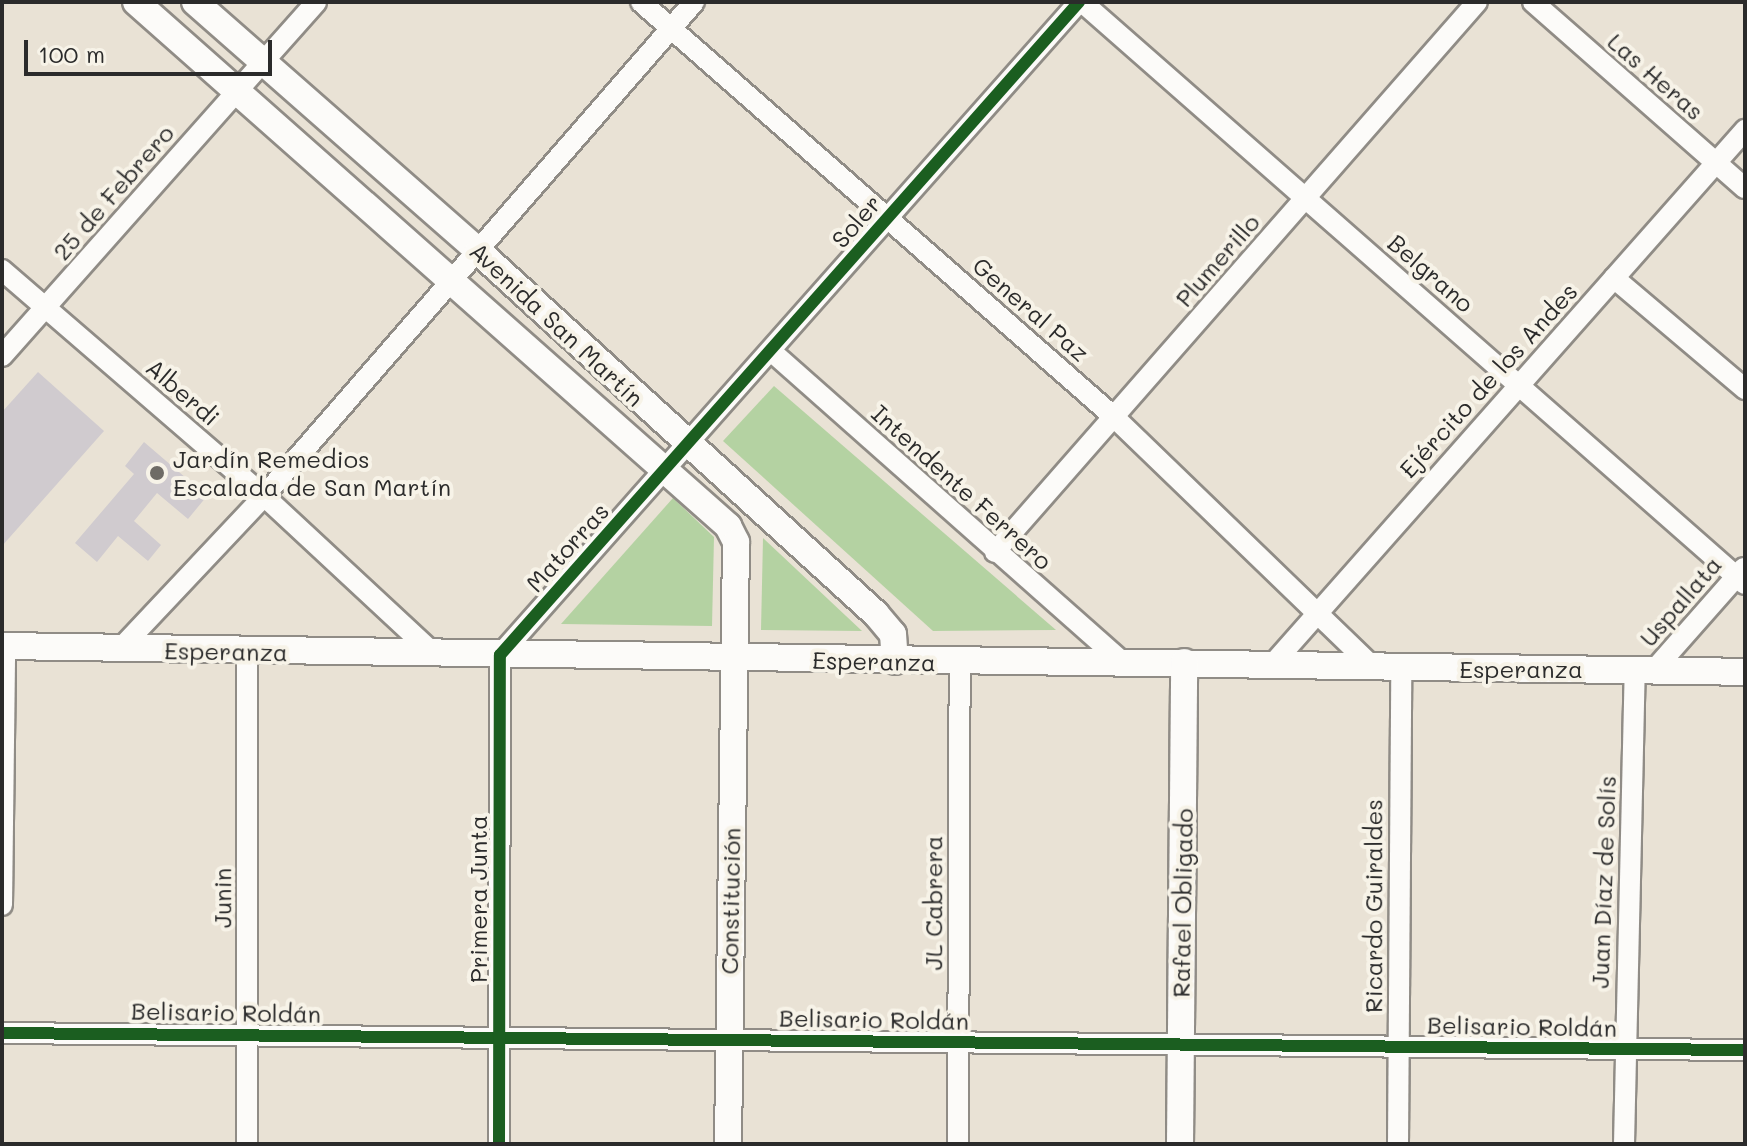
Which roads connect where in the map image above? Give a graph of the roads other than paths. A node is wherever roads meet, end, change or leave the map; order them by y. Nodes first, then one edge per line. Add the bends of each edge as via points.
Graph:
1 (136, 2) edge
2 (195, 2) edge
3 (316, 2) edge
4 (641, 2) edge
5 (694, 2) edge
6 (1081, 2) edge
7 (1477, 2) edge
8 (1533, 2) edge
9 (671, 28) junction
10 (264, 62) junction
11 (237, 90) junction
12 (1745, 130) edge
13 (1716, 163) junction
14 (1745, 188) edge
15 (1306, 198) junction
16 (887, 218) junction
17 (478, 251) junction
18 (2, 270) edge
19 (1614, 278) junction
20 (452, 280) junction
21 (46, 308) junction
22 (771, 351) junction
23 (2, 356) edge
24 (1519, 385) junction
25 (1745, 389) edge
26 (1114, 417) junction
27 (687, 445) junction
28 (666, 468) junction
29 (264, 496) junction
30 (995, 552) junction
31 (1742, 576) edge
32 (1318, 610) junction
33 (3, 646) edge
34 (120, 649) junction
35 (247, 651) junction
36 (434, 654) junction
37 (500, 655) junction
38 (734, 658) junction
39 (1120, 660) junction
40 (895, 661) junction
41 (960, 662) junction
42 (1184, 662) junction
43 (1271, 666) junction
44 (1374, 668) junction
45 (1401, 669) junction
46 (1645, 670) junction
47 (1745, 672) edge
48 (2, 905) edge
49 (2, 1033) edge
50 (248, 1034) junction
51 (499, 1037) junction
52 (728, 1039) junction
53 (959, 1042) junction
54 (1180, 1044) junction
55 (1399, 1046) junction
56 (1624, 1050) junction
57 (1745, 1050) edge
58 (247, 1144) edge
59 (499, 1144) edge
60 (728, 1144) edge
61 (958, 1144) edge
62 (1180, 1144) edge
63 (1398, 1144) edge
64 (1624, 1144) edge

1 - 11 main road, Avenida San Martín
2 - 10 main road, Avenida San Martín
3 - 10 street, 25 de Febrero
4 - 9 street, General Paz
5 - 9 street
6 - 15 street, Belgrano
6 - 16 street, Soler
7 - 15 street, Plumerillo
8 - 13 street, Las Heras
9 - 16 street, General Paz
9 - 17 street
10 - 11 street, 25 de Febrero
10 - 17 main road, Avenida San Martín
11 - 20 main road, Avenida San Martín
11 - 21 street, 25 de Febrero
12 - 13 street, Ejército de los Andes
13 - 14 street, Las Heras
13 - 19 street, Ejército de los Andes
15 - 24 street, Belgrano
15 - 26 street, Plumerillo
16 - 22 street, Soler
16 - 26 street, General Paz
17 - 20 street
17 - 27 main road, Avenida San Martín
18 - 21 street, Alberdi
19 - 24 street, Ejército de los Andes
19 - 25 street
20 - 28 main road, Avenida San Martín
20 - 29 street
21 - 23 street, 25 de Febrero
21 - 29 street, Alberdi
22 - 27 street, Soler
22 - 30 street, Intendente Ferrero
24 - 31 street, Belgrano
24 - 32 street, Ejército de los Andes
26 - 30 street, Plumerillo
26 - 32 street, General Paz
27 - 28 street, Soler
27 - 40 main road, Avenida San Martín via 876,614 893,634
28 - 37 street, Matorras
28 - 38 main road, Avenida San Martín via 728,526 736,542
29 - 34 street
29 - 36 street, Alberdi
30 - 39 street, Intendente Ferrero
31 - 46 street, Uspallata
32 - 43 street, Ejército de los Andes
32 - 44 street, General Paz
33 - 34 main road, Esperanza
33 - 48 street
34 - 35 main road, Esperanza
35 - 36 main road, Esperanza
35 - 50 street, Junin
36 - 37 main road, Esperanza
37 - 38 main road, Esperanza
37 - 51 street, Primera Junta
38 - 40 main road, Esperanza
38 - 52 main road, Constitución
39 - 41 main road, Esperanza
39 - 42 main road, Esperanza
40 - 41 main road, Esperanza
41 - 53 street, JL Cabrera
42 - 43 main road, Esperanza
42 - 54 main road, Rafael Obligado
43 - 44 main road, Esperanza
44 - 45 main road, Esperanza
45 - 46 main road, Esperanza
45 - 55 street, Ricardo Guiraldes
46 - 47 main road, Esperanza
46 - 56 street, Juan Díaz de Solís
49 - 50 street, Belisario Roldán
50 - 51 street, Belisario Roldán
50 - 58 street, Junin
51 - 52 street, Belisario Roldán
51 - 59 street, Primera Junta
52 - 53 street, Belisario Roldán
52 - 60 main road, Constitución
53 - 54 street, Belisario Roldán
53 - 61 street, JL Cabrera
54 - 55 street, Belisario Roldán
54 - 62 main road, Rafael Obligado
55 - 56 street, Belisario Roldán
55 - 63 street, Ricardo Guiraldes
56 - 57 street, Belisario Roldán
56 - 64 street, Juan Díaz de Solís

